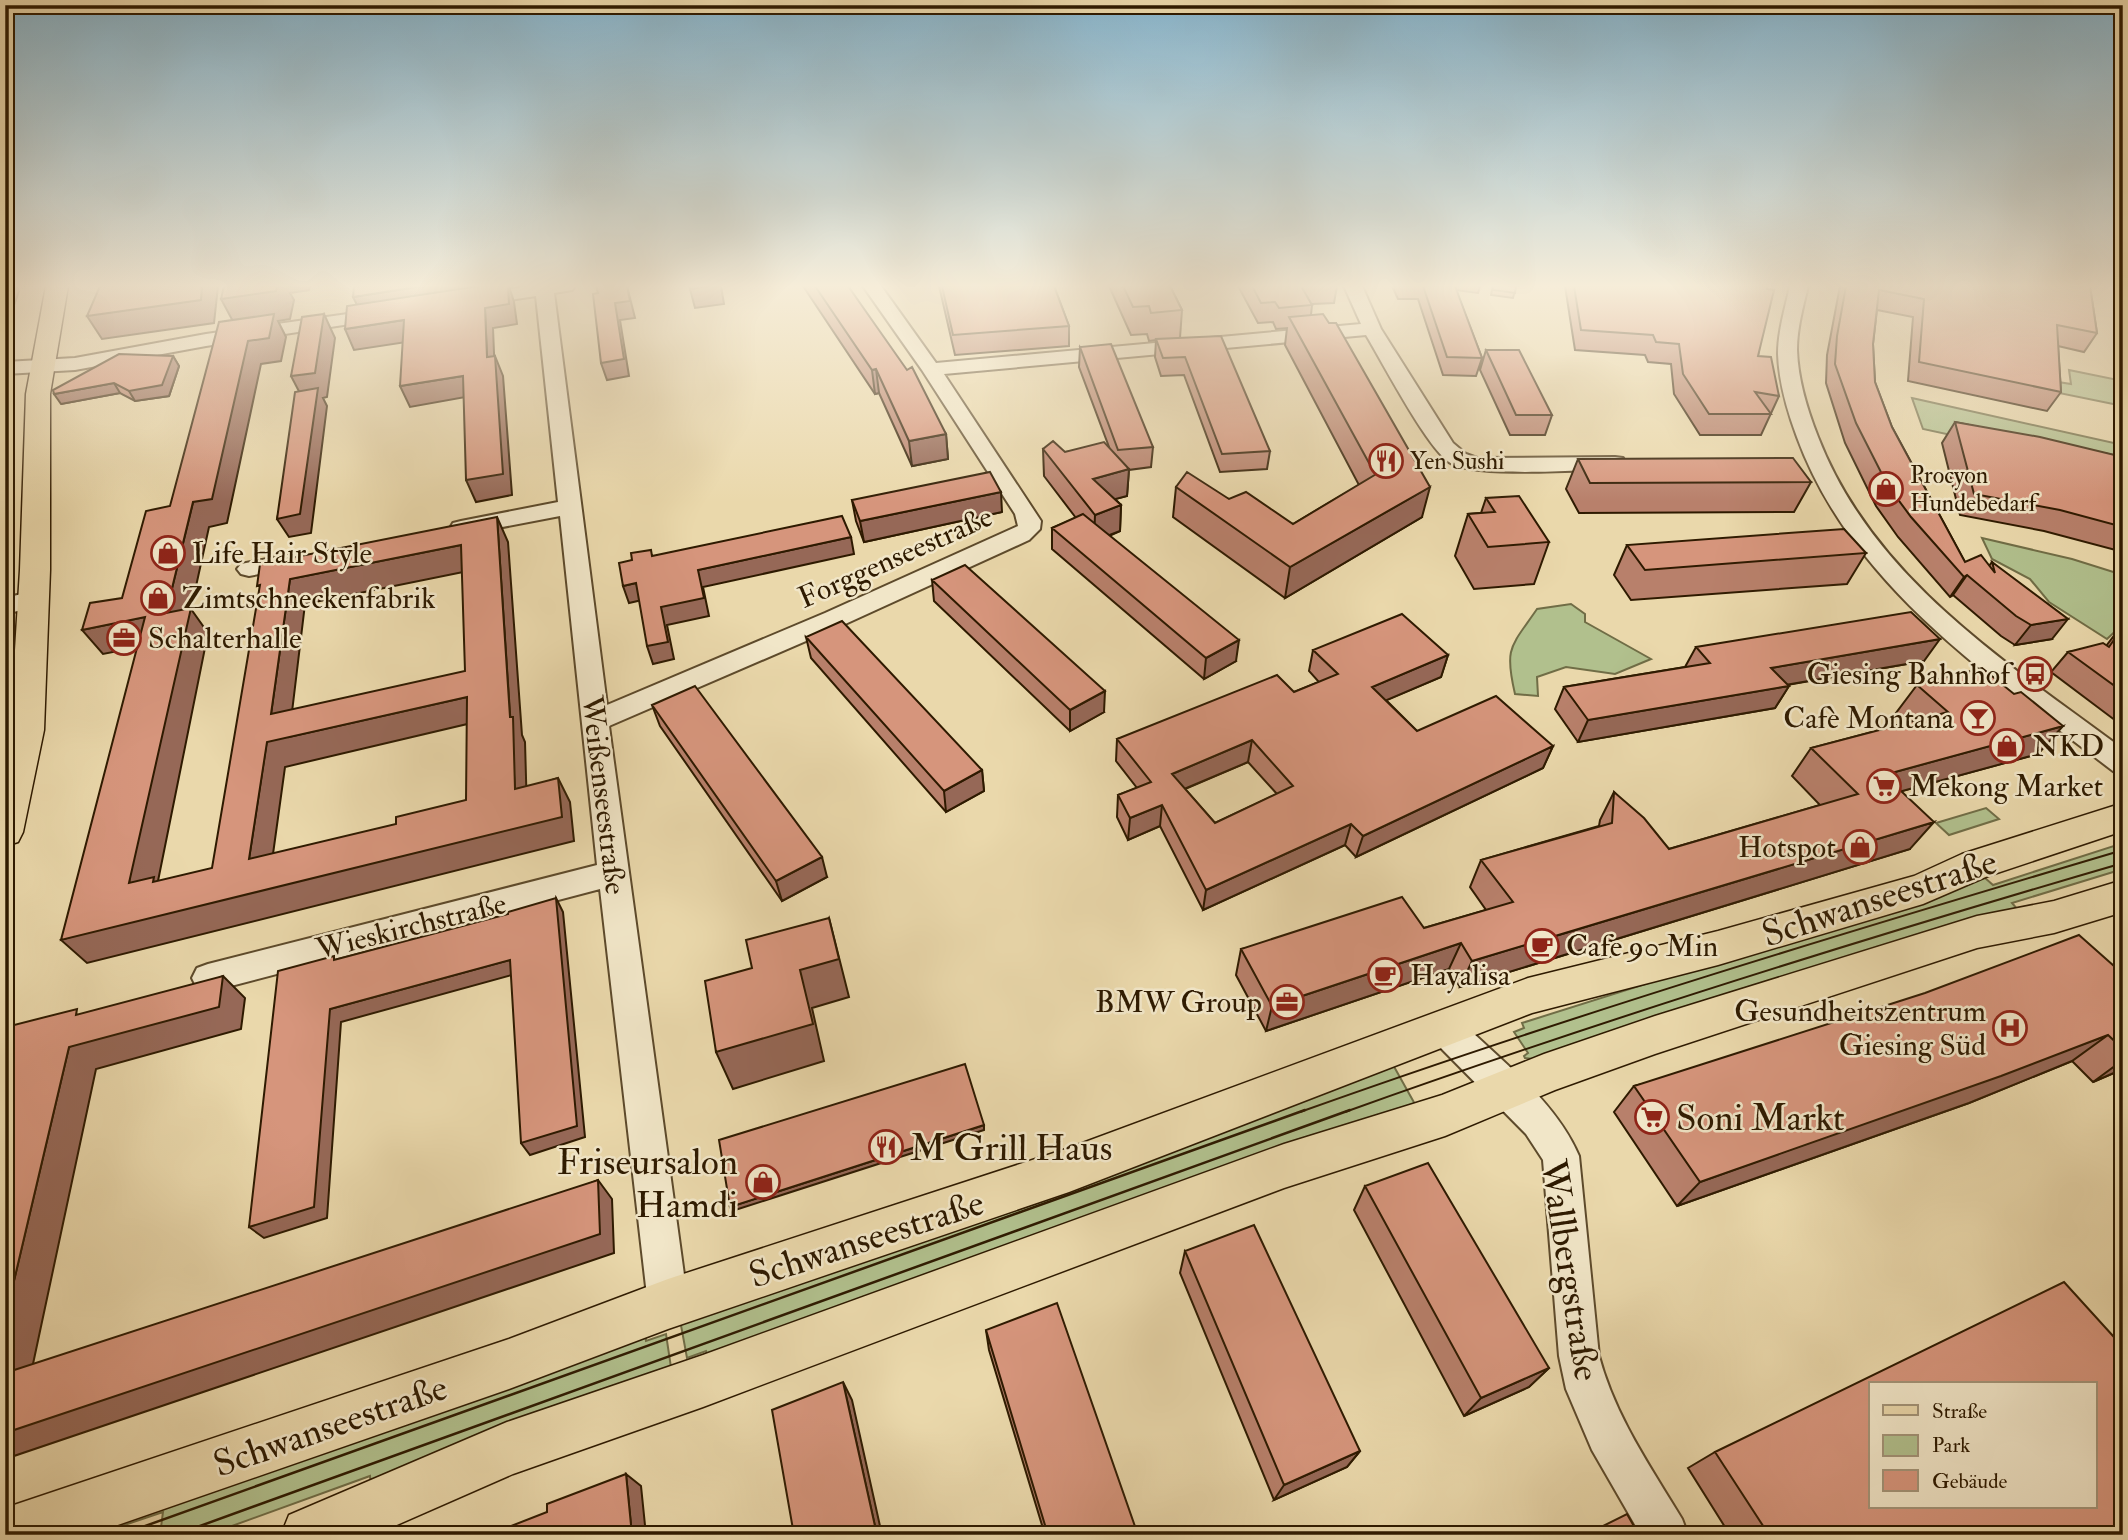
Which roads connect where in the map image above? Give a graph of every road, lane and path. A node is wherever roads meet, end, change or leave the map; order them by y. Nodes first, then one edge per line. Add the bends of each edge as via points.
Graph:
1 (44, 358) edge
2 (106, 358) edge
3 (557, 358) edge
4 (923, 358) edge
5 (1054, 358) edge
6 (1390, 358) edge
7 (1787, 358) edge
8 (42, 366) junction
9 (5, 368) edge
10 (931, 369) junction
11 (1640, 463) edge
12 (1793, 463) edge
13 (1817, 464) junction
14 (569, 507) junction
15 (438, 533) edge
16 (320, 555) edge
17 (249, 569) dead end
18 (20, 603) edge
19 (595, 721) junction
20 (2123, 764) edge
21 (2123, 817) edge
22 (5, 832) edge
23 (614, 873) junction
24 (2123, 896) edge
25 (208, 978) edge
26 (1444, 1028) junction
27 (1508, 1088) junction
28 (668, 1304) junction
29 (8, 1535) edge
30 (309, 1535) edge
31 (1667, 1535) edge

1 - 8 main road
2 - 8 street
3 - 14 street, Weißenseestraße
4 - 10 street, Forggenseestraße
5 - 10 street
6 - 11 street via 1445,447 1458,458 1488,465
7 - 13 street
8 - 9 street
8 - 18 main road
10 - 19 street, Forggenseestraße via 1026,514 1029,528 834,619
12 - 13 street
13 - 20 street via 1850,525 1911,593
14 - 15 street
14 - 19 street, Weißenseestraße
16 - 17 street
18 - 22 main road via 27,730
19 - 23 street, Weißenseestraße
21 - 26 main road, Schwanseestraße via 1975,865 1923,889 1718,948 1567,985
23 - 25 street, Wieskirchstraße
23 - 28 street, Weißenseestraße
24 - 27 main road, Schwanseestraße via 2054,917 1977,932 1655,1035
26 - 27 street, Wallbergstraße
26 - 28 main road, Schwanseestraße via 1069,1170
27 - 30 main road, Schwanseestraße via 1445,1115 1284,1166 507,1450
27 - 31 street, Wallbergstraße via 1539,1122 1561,1156 1579,1356 1587,1390 1607,1435
28 - 29 main road, Schwanseestraße via 509,1364

